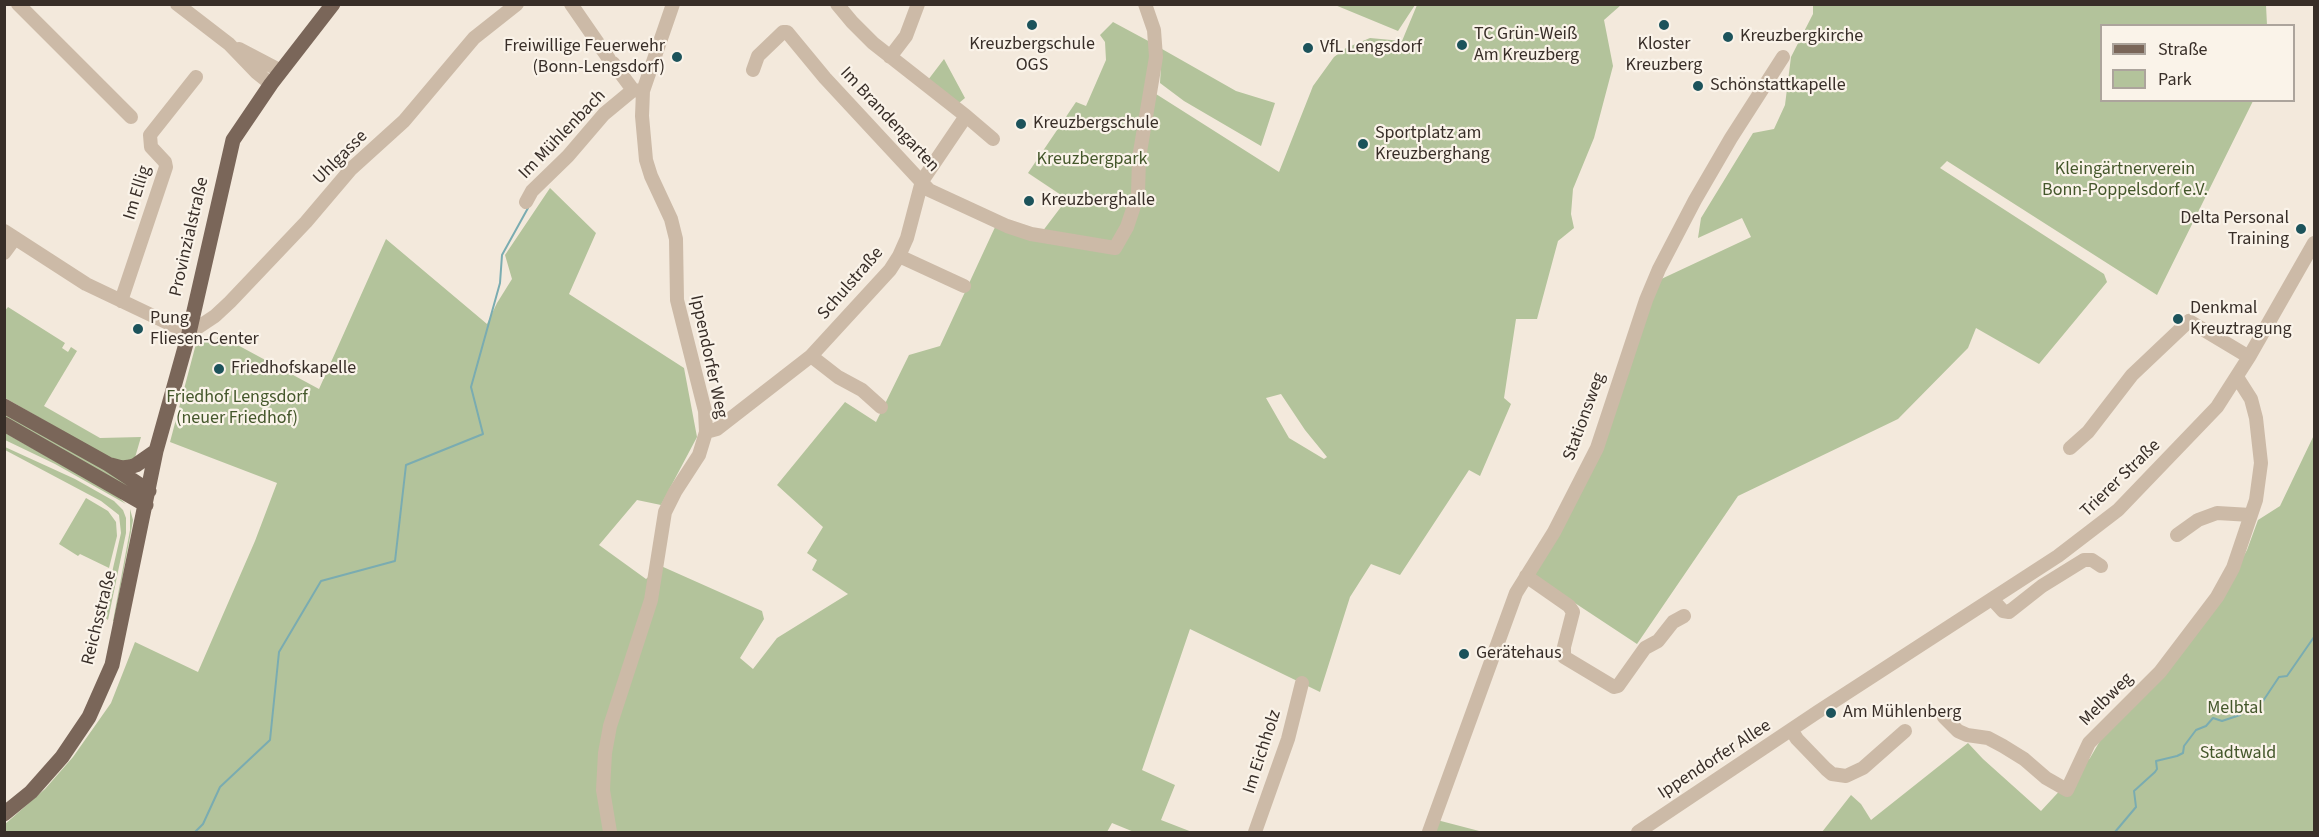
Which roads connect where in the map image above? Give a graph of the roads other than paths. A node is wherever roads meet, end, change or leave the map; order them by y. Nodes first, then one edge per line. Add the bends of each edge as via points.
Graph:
1 (18, 4) edge
2 (177, 4) edge
3 (333, 4) edge
4 (517, 4) edge
5 (571, 4) edge
6 (673, 4) edge
7 (837, 4) edge
8 (918, 4) edge
9 (1145, 4) edge
10 (230, 44) junction
11 (890, 57) junction
12 (1783, 57) dead end
13 (753, 70) dead end
14 (281, 71) junction
15 (196, 77) dead end
16 (271, 84) junction
17 (638, 90) junction
18 (966, 116) junction
19 (131, 117) dead end
20 (993, 139) dead end
21 (922, 181) junction
22 (526, 202) dead end
23 (10, 234) edge
24 (2314, 243) edge
25 (4, 252) edge
26 (899, 256) junction
27 (963, 286) dead end
28 (121, 301) junction
29 (189, 333) junction
30 (811, 356) junction
31 (2249, 357) junction
32 (2237, 377) junction
33 (4, 406) edge
34 (881, 407) dead end
35 (4, 424) edge
36 (706, 432) junction
37 (2070, 448) dead end
38 (156, 451) junction
39 (108, 464) junction
40 (147, 498) junction
41 (2251, 515) junction
42 (2177, 535) dead end
43 (2101, 566) dead end
44 (1526, 576) junction
45 (1992, 599) junction
46 (1684, 616) dead end
47 (1302, 683) dead end
48 (1944, 717) dead end
49 (1792, 731) junction
50 (1905, 731) dead end
51 (4, 814) edge
52 (610, 832) edge
53 (1255, 832) edge
54 (1429, 832) edge
55 (1638, 832) edge

1 - 19 street
2 - 10 street
3 - 14 main road, Provinzialstraße
4 - 29 street, Uhlgasse via 474,38 404,121 351,169 230,302
5 - 17 street via 611,61
6 - 17 street
7 - 11 street
8 - 11 street via 906,36
9 - 21 street, Im Brandengarten via 1156,45 1139,158 1138,194 1115,248 1031,234 929,190
10 - 14 street
10 - 16 street
11 - 18 street
12 - 44 street, Stationsweg via 1731,138 1659,269 1597,448 1554,532
13 - 21 street, Im Brandengarten via 758,56 783,32 788,32 825,78
14 - 16 main road, Provinzialstraße
15 - 28 street, Im Ellig via 150,135 151,147 166,167
16 - 29 main road, Provinzialstraße via 233,140
17 - 22 street, Im Mühlenbach via 604,114
17 - 36 street, Ippendorfer Weg via 646,160 676,239 677,300 705,411
18 - 20 street
18 - 21 street, Schulstraße
21 - 26 street, Schulstraße
23 - 25 street
23 - 28 street via 86,284
24 - 31 street, Trierer Straße
26 - 27 street
26 - 30 street, Schulstraße
28 - 29 street
29 - 38 main road, Provinzialstraße
30 - 34 street
30 - 36 street, Schulstraße via 717,429
31 - 32 street, Trierer Straße
31 - 37 street via 2189,321 2132,375 2088,432
32 - 41 street, Melbweg via 2251,399 2260,442 2259,484
32 - 45 street, Trierer Straße via 2206,420 2118,510
33 - 39 main road
35 - 40 main road
36 - 52 street, Ippendorfer Weg via 699,455 665,512 651,600 610,726 603,782
38 - 39 main road via 130,467
38 - 40 main road, Provinzialstraße
39 - 40 main road
40 - 51 main road, Reichsstraße via 112,665 89,717 63,757
41 - 42 street via 2217,513 2198,520
41 - 48 street, Melbweg via 2233,568 2217,597 2144,690 2089,743 2067,790 2025,759 1988,738 1958,731
43 - 45 street via 2084,560 2009,612
44 - 46 street via 1573,612 1564,657 1614,687 1645,648
44 - 54 street, Stationsweg via 1516,593
45 - 49 street, Trierer Straße
47 - 53 street, Im Eichholz via 1288,739
49 - 50 street, Ippendorfer Allee via 1832,774 1846,776 1858,772
49 - 55 street, Ippendorfer Allee

